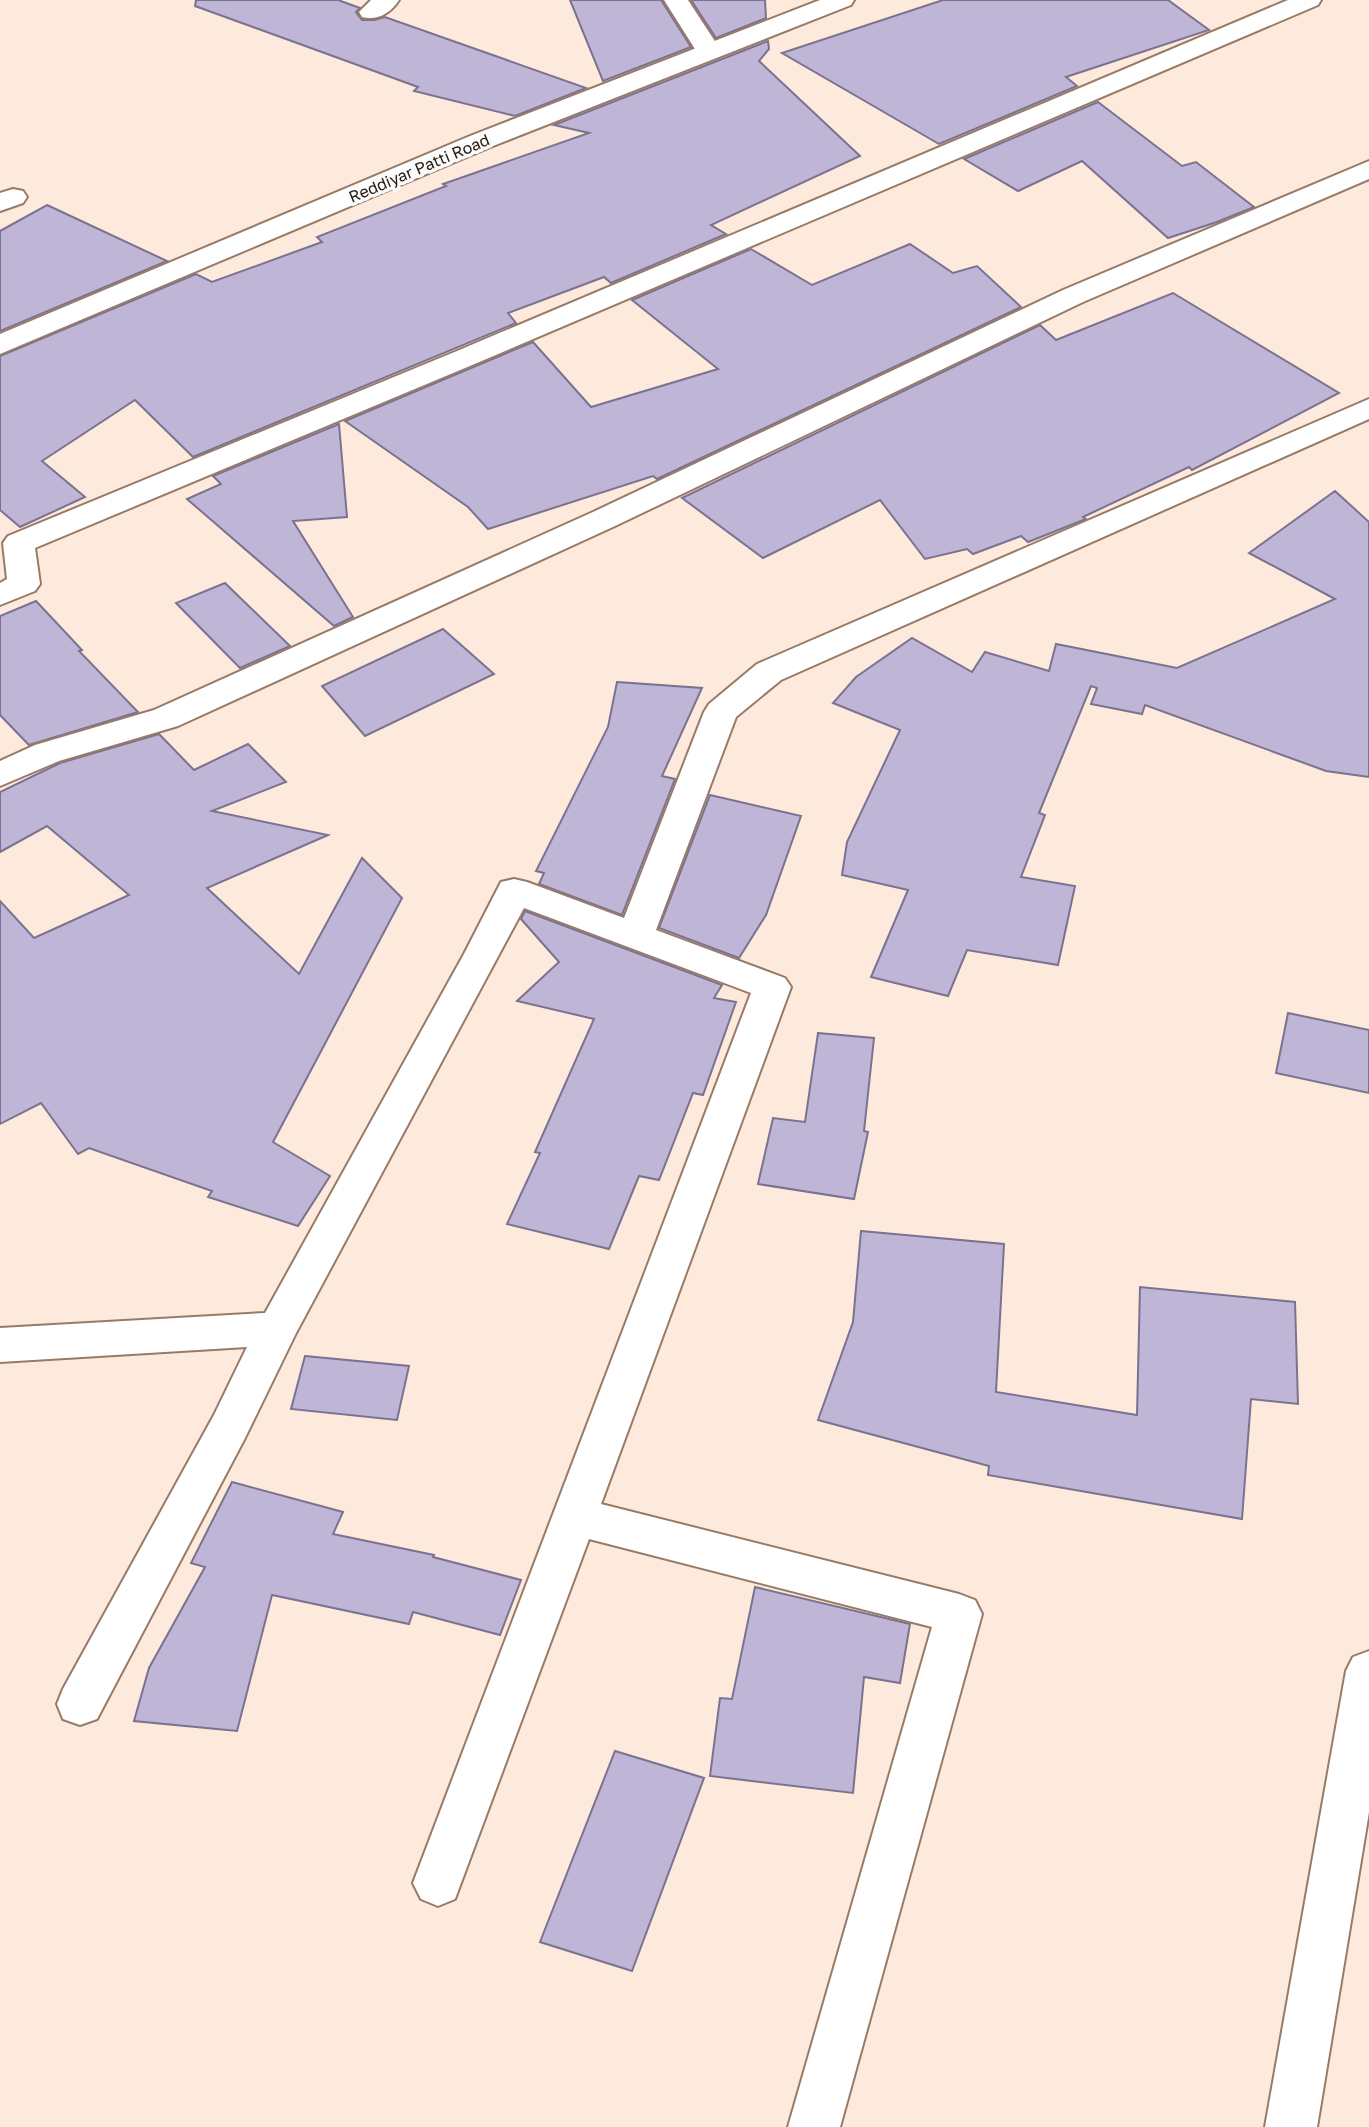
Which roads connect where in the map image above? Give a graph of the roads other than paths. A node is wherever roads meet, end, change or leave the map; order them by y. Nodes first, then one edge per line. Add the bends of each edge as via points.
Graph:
1 (676, 0) edge
2 (842, 0) edge
3 (1309, 0) edge
4 (709, 52) junction
5 (1369, 169) edge
6 (0, 345) edge
7 (1369, 408) edge
8 (0, 596) edge
9 (0, 775) edge
10 (636, 936) junction
11 (277, 1329) junction
12 (0, 1345) edge
13 (573, 1516) junction
14 (1369, 1671) edge
15 (80, 1704) dead end
16 (438, 1883) dead end
17 (814, 2127) edge
18 (1291, 2127) edge

1 - 4 street
2 - 4 street, Reddiyar Patti Road
3 - 8 street via 19,543 24,584
4 - 6 street, Reddiyar Patti Road via 480,142
5 - 9 street via 1073,296 604,519 166,718 47,753
7 - 10 street via 769,672 721,712
10 - 11 street via 514,891
10 - 13 street via 772,987
11 - 12 street
11 - 15 street
13 - 16 street
13 - 17 street via 959,1614
14 - 18 street

